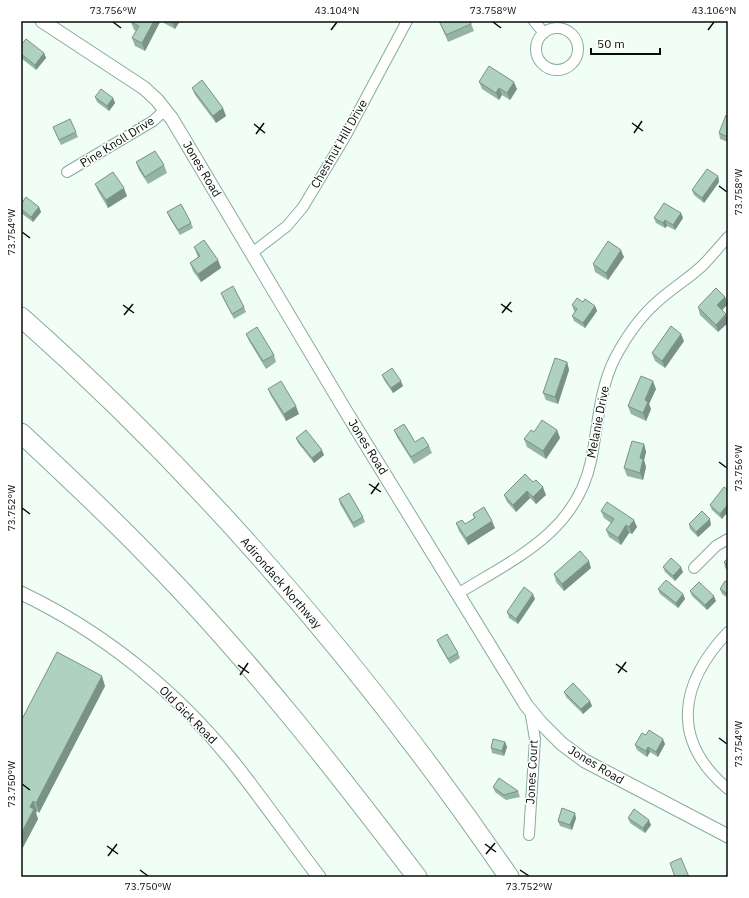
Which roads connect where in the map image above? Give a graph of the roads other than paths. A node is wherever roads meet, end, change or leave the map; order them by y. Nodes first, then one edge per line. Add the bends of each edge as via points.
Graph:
1 (42, 21) edge
2 (407, 21) edge
3 (534, 21) edge
4 (544, 33) junction
5 (165, 110) junction
6 (67, 172) dead end
7 (728, 237) edge
8 (252, 253) junction
9 (21, 318) edge
10 (21, 433) edge
11 (728, 539) edge
12 (694, 568) dead end
13 (21, 593) edge
14 (459, 593) junction
15 (728, 632) edge
16 (530, 710) junction
17 (728, 789) edge
18 (529, 835) dead end
19 (728, 836) edge
20 (318, 877) edge
21 (417, 877) edge
22 (509, 877) edge

1 - 5 street, Jones Road via 144,88
2 - 8 street, Chestnut Hill Drive via 345,137 303,207 287,226
3 - 4 street
4 - 4 street via 537,43 536,50 541,63 547,68 560,70 573,63 578,51 571,33 558,28
5 - 6 street, Pine Knoll Drive via 153,121
5 - 8 street, Jones Road
7 - 14 street, Melanie Drive via 701,266 657,302 635,325 615,359 601,401 584,485 573,507 533,548
8 - 14 street, Jones Road via 345,410
9 - 22 highway, Adirondack Northway via 121,411 207,499 294,596 431,767
10 - 21 highway via 154,562 207,620 295,721
11 - 12 street via 716,546
13 - 20 street, Old Gick Road via 96,635 135,664 176,701 233,762
14 - 16 street, Jones Road
15 - 17 street via 708,656 695,682 686,715 691,740 702,763
16 - 18 street, Jones Court via 535,739
16 - 19 street, Jones Road via 562,744 585,761

